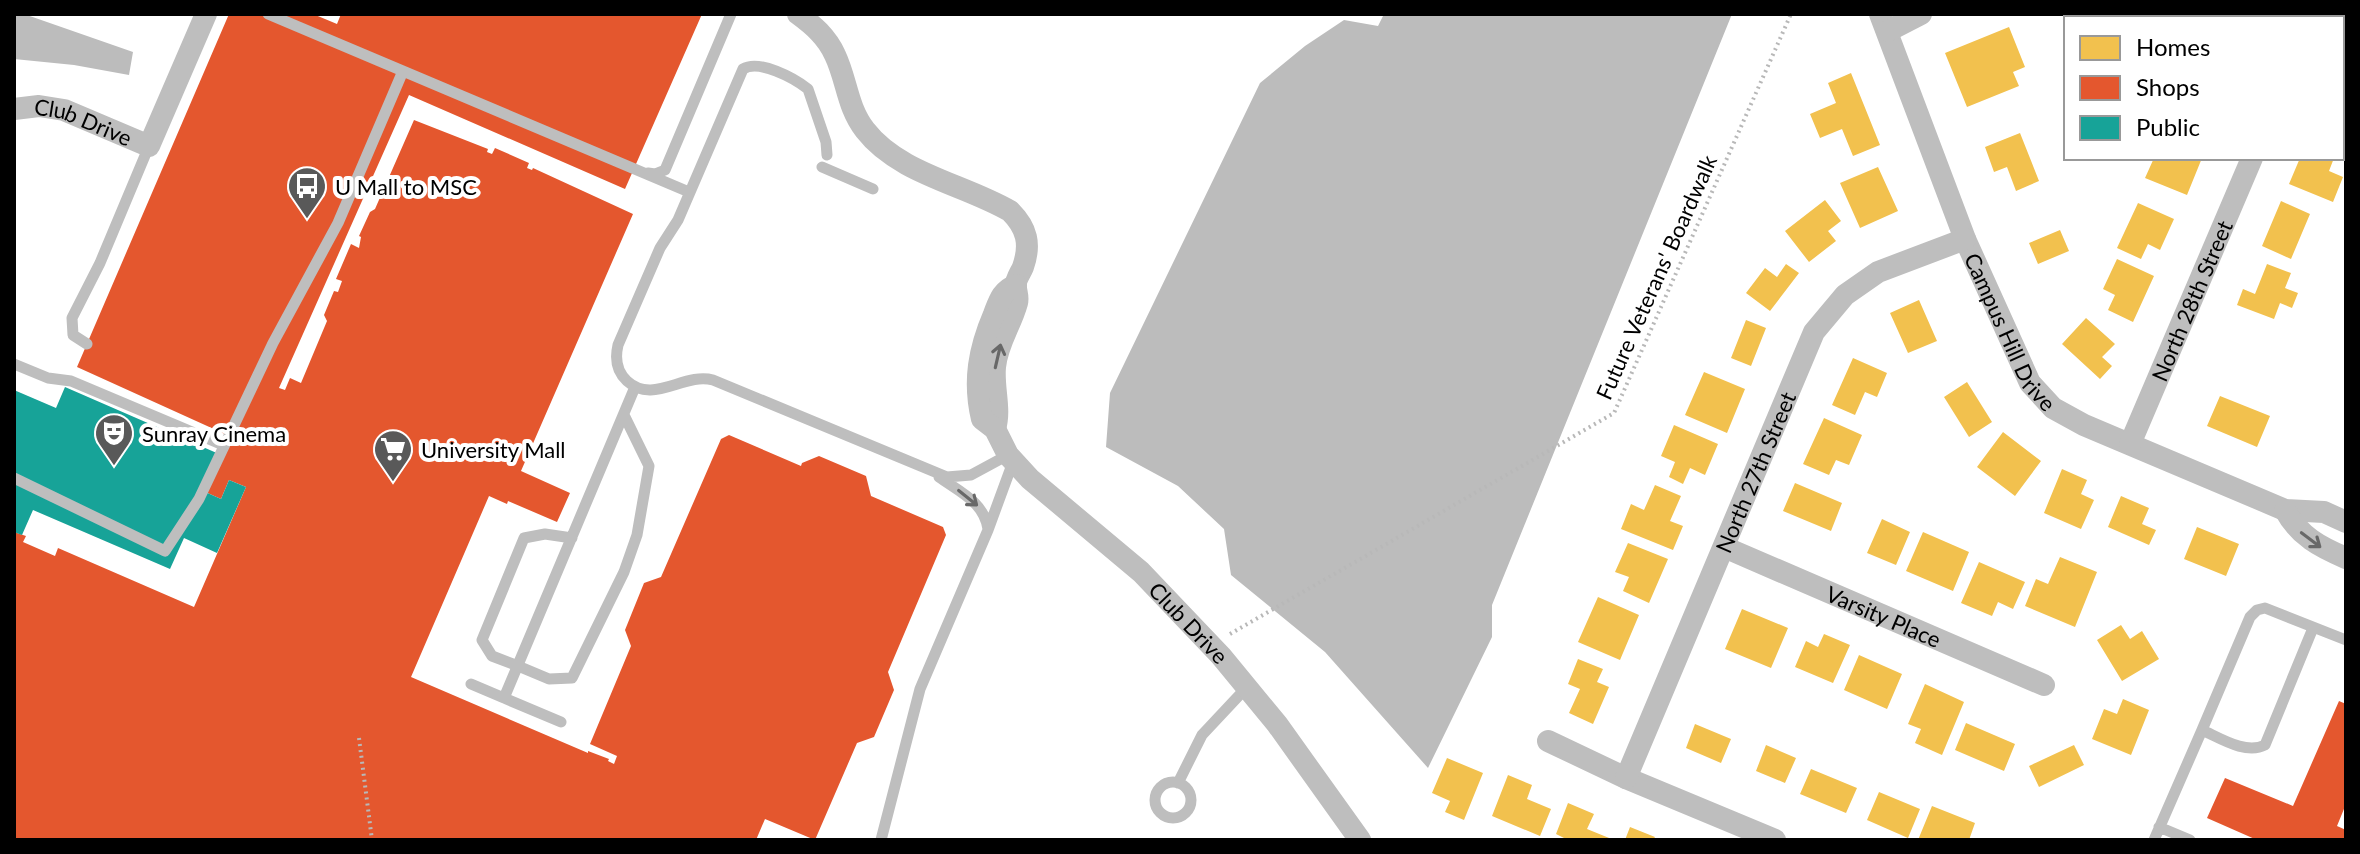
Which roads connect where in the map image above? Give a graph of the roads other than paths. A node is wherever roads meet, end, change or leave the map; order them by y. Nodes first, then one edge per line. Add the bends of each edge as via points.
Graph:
1 (206, 14) edge
2 (268, 14) edge
3 (731, 14) edge
4 (798, 14) edge
5 (1921, 14) edge
6 (1884, 23) edge
7 (403, 71) dead end
8 (14, 109) edge
9 (149, 146) junction
10 (827, 155) dead end
11 (2251, 160) edge
12 (822, 167) dead end
13 (633, 172) dead end
14 (873, 189) dead end
15 (689, 192) junction
16 (1965, 239) junction
17 (87, 344) dead end
18 (14, 364) edge
19 (635, 387) junction
20 (624, 415) junction
21 (2130, 444) junction
22 (223, 445) dead end
23 (1010, 458) junction
24 (935, 474) junction
25 (14, 478) edge
26 (2285, 510) junction
27 (2346, 522) edge
28 (988, 530) junction
29 (572, 538) junction
30 (1724, 547) junction
31 (2346, 558) edge
32 (2313, 628) junction
33 (2346, 640) edge
34 (518, 666) junction
35 (471, 684) dead end
36 (2044, 685) dead end
37 (1247, 687) junction
38 (504, 698) junction
39 (561, 722) dead end
40 (2202, 730) junction
41 (1548, 741) dead end
42 (1626, 778) junction
43 (1178, 783) dead end
44 (2159, 827) junction
45 (881, 840) edge
46 (1360, 840) edge
47 (1775, 840) edge
48 (2154, 840) edge
49 (2190, 840) edge

1 - 9 street, Club Drive
2 - 15 lane
3 - 13 lane via 665,170
4 - 23 street, Club Drive via 835,53 856,117 877,143 906,163 1001,205 1020,221 1028,244 1016,285 1002,295 982,342 977,368 982,419 995,429
5 - 6 street
6 - 16 street, Campus Hill Drive
7 - 25 lane via 338,223 273,343 199,499 165,551
8 - 9 street, Club Drive via 64,110
9 - 17 lane via 71,323 73,335
10 - 15 lane via 808,89 748,65 739,74
11 - 21 street, North 28th Street
12 - 14 lane
15 - 19 lane via 618,345 618,368
16 - 21 street, Campus Hill Drive via 2030,383 2053,408
16 - 30 street, North 27th Street via 1878,272 1845,295 1814,332
18 - 22 lane via 71,381
19 - 20 lane
19 - 24 lane via 653,390 696,378 713,380
20 - 29 lane
20 - 34 lane via 649,466 637,535 624,572 572,678 549,679
21 - 26 street, Campus Hill Drive
23 - 24 lane via 971,475
23 - 28 lane
23 - 37 street, Club Drive via 1141,572
24 -> 28 lane via 971,499 986,515
26 - 27 street, Campus Hill Drive via 2324,512
26 -> 31 street, Campus Hill Drive via 2310,541
28 - 45 lane via 920,689
29 - 34 lane
29 - 34 lane via 524,538 518,552 482,640 492,656
30 - 36 street, Varsity Place
30 - 42 street, North 27th Street
32 - 33 lane
32 - 40 lane via 2265,608 2257,610
32 - 40 lane via 2265,745 2245,748
34 - 38 lane
35 - 38 lane
37 - 43 lane via 1202,735
37 - 46 street, Club Drive
38 - 39 lane
40 - 44 lane
41 - 42 street
42 - 47 street
44 - 48 lane
44 - 49 lane

